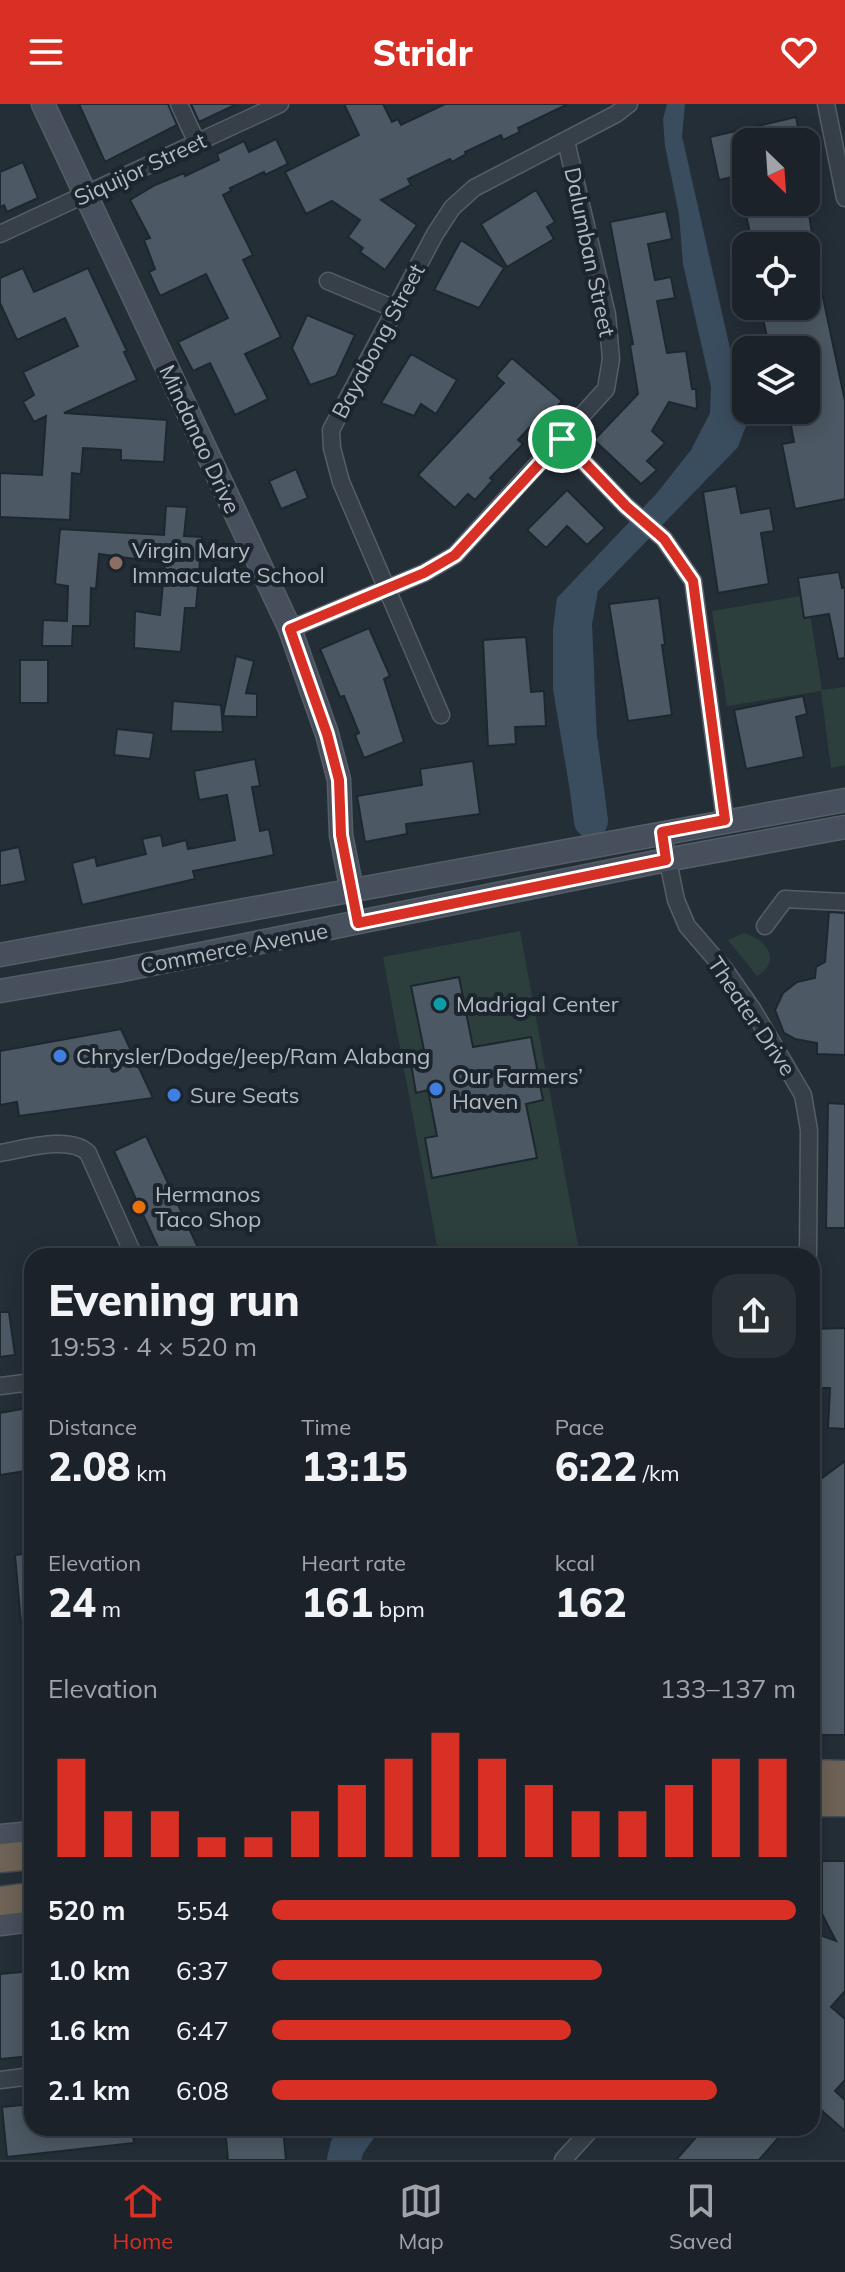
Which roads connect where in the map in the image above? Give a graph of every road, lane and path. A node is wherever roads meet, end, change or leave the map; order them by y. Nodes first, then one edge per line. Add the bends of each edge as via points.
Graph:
1 (43, 104) edge
2 (179, 104) edge
3 (280, 104) edge
4 (629, 104) edge
5 (826, 104) edge
6 (566, 141) junction
7 (197, 143) junction
8 (85, 194) junction
9 (845, 198) edge
10 (0, 234) edge
11 (328, 281) dead end
12 (395, 309) junction
13 (562, 439) junction
14 (386, 588) junction
15 (290, 629) junction
16 (441, 715) dead end
17 (845, 800) edge
18 (725, 820) junction
19 (845, 827) edge
20 (662, 832) junction
21 (666, 860) junction
22 (352, 891) junction
23 (845, 902) edge
24 (358, 923) junction
25 (765, 926) dead end
26 (46, 948) junction
27 (0, 955) edge
28 (55, 981) junction
29 (0, 991) edge
30 (0, 1153) edge
31 (130, 1248) edge
32 (808, 1248) edge
33 (24, 1383) edge
34 (0, 1386) edge
35 (820, 1774) edge
36 (845, 1775) edge
37 (820, 1802) edge
38 (845, 1802) edge
39 (24, 1834) edge
40 (0, 1836) edge
41 (24, 1856) edge
42 (0, 1858) edge
43 (24, 1898) edge
44 (0, 1901) edge
45 (24, 1921) edge
46 (0, 1924) edge
47 (24, 2077) edge
48 (0, 2080) edge
49 (585, 2136) edge
50 (563, 2160) edge

1 - 8 main road, Mindanao Drive
2 - 7 street
3 - 7 street, Siquijor Street
4 - 6 street, Bayabong Street
5 - 9 street
6 - 12 street, Bayabong Street via 474,188 452,208
6 - 13 street, Dalumban Street via 607,315 611,359 606,389
7 - 8 street, Siquijor Street
8 - 10 street, Siquijor Street
8 - 15 main road, Mindanao Drive
11 - 12 street
12 - 14 street, Bayabong Street via 331,430 341,482
13 - 14 street, Dalumban Street via 455,555
13 - 18 street via 664,539 693,581
14 - 15 street, Dalumban Street
14 - 16 street, Bayabong Street
15 - 22 main road, Mindanao Drive via 339,780 341,835
17 - 18 main road, Commerce Avenue
18 - 20 main road, Commerce Avenue
19 - 21 main road, Commerce Avenue
20 - 21 street, Theater Drive
20 - 22 main road, Commerce Avenue
21 - 24 main road, Commerce Avenue
21 - 32 street, Theater Drive via 687,926 725,970 803,1095 809,1130
22 - 24 street, Mindanao Drive
22 - 26 main road, Commerce Avenue
23 - 25 street via 785,899
24 - 28 main road, Commerce Avenue
26 - 27 main road, Commerce Avenue
26 - 28 main road
28 - 29 main road, Commerce Avenue
30 - 31 street via 69,1143 83,1148
33 - 34 street
35 - 36 highway
37 - 38 highway
39 - 40 main road
41 - 42 highway
43 - 44 highway
45 - 46 main road
47 - 48 street
49 - 50 street

